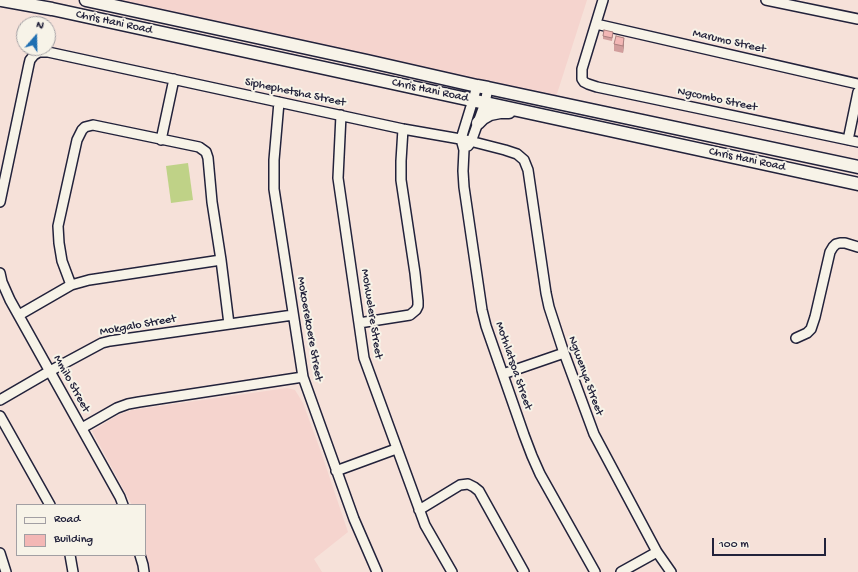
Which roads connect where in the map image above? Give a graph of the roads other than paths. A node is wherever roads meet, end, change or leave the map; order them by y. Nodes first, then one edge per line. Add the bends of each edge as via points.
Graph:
1 (2, 0) edge
2 (86, 0) edge
3 (603, 0) edge
4 (766, 0) edge
5 (858, 19) edge
6 (596, 24) junction
7 (174, 79) junction
8 (858, 84) edge
9 (482, 87) junction
10 (858, 92) edge
11 (279, 102) junction
12 (479, 102) junction
13 (520, 111) junction
14 (341, 115) junction
15 (478, 123) junction
16 (403, 128) junction
17 (461, 139) junction
18 (161, 140) junction
19 (848, 140) junction
20 (471, 142) junction
21 (858, 142) edge
22 (464, 150) junction
23 (858, 167) edge
24 (528, 170) joint
25 (858, 184) edge
26 (0, 202) edge
27 (858, 247) edge
28 (221, 260) junction
29 (0, 273) edge
30 (71, 285) junction
31 (19, 314) junction
32 (293, 315) junction
33 (359, 323) junction
34 (229, 324) junction
35 (796, 338) dead end
36 (564, 353) junction
37 (50, 371) junction
38 (503, 374) junction
39 (303, 377) junction
40 (0, 400) edge
41 (0, 416) edge
42 (82, 428) junction
43 (396, 449) junction
44 (336, 471) junction
45 (49, 504) edge
46 (123, 504) edge
47 (419, 510) junction
48 (657, 552) junction
49 (0, 553) edge
50 (70, 556) edge
51 (140, 556) edge
52 (373, 571) edge
53 (6, 572) edge
54 (73, 572) edge
55 (144, 572) edge
56 (452, 572) edge
57 (524, 572) edge
58 (595, 572) edge
59 (621, 572) edge
60 (671, 572) edge

1 - 12 main road, Chris Hani Road
2 - 9 main road, Chris Hani Road
3 - 6 street
4 - 5 street
6 - 8 street, Marumo Street
6 - 19 street, Ngcombo Street via 582,69 582,79 588,84
7 - 11 street, Siphephetsha Street
7 - 18 street
7 - 26 street, Siphephetsha Street via 48,52 34,55 30,60
9 - 12 street
9 - 23 main road, Chris Hani Road
10 - 19 street
11 - 14 street, Siphephetsha Street
11 - 32 street, Mokoerekoere Street via 274,178
12 - 13 main road, Chris Hani Road
12 - 15 street
12 - 17 street
13 - 15 main road via 494,113
13 - 25 main road, Chris Hani Road
14 - 16 street, Siphephetsha Street
14 - 33 street, Mohwelere Street via 338,178
15 - 20 street
16 - 17 street, Siphephetsha Street
16 - 33 street via 401,180 418,306 410,315
17 - 20 street, Siphephetsha Street
17 - 22 street, Mothlatsoa Street
18 - 28 street via 199,147 208,154
18 - 30 street via 92,125 85,127 79,134 58,226 62,261
19 - 21 street, Ngcombo Street
20 - 22 street
20 - 24 street, Siphephetsha Street via 513,152 524,160
22 - 38 street, Mothlatsoa Street via 464,186 482,310
24 - 36 street, Ngwenya Street via 547,300
27 - 35 street via 845,243 833,247 811,329
28 - 30 street
28 - 34 street
29 - 31 street, Mmilo Street via 10,300
30 - 31 street
31 - 37 street, Mmilo Street
32 - 34 street, Mokgalo Street
32 - 39 street, Mokoerekoere Street
33 - 43 street, Mohwelere Street via 364,358
34 - 37 street, Mokgalo Street via 102,343
36 - 38 street
36 - 48 street, Ngwenya Street via 594,434
37 - 40 street, Mokgalo Street
37 - 42 street, Mmilo Street
38 - 58 street, Mothlatsoa Street via 540,474
39 - 42 street via 133,403 117,408
39 - 44 street, Mokoerekoere Street
41 - 45 street
42 - 46 street, Mmilo Street
43 - 44 street
43 - 47 street, Mohwelere Street
44 - 52 street, Mokoerekoere Street
47 - 56 street, Mohwelere Street
47 - 57 street via 460,485 468,484 474,487 479,491
48 - 59 street
48 - 60 street, Ngwenya Street
49 - 53 street
50 - 54 street
51 - 55 street

